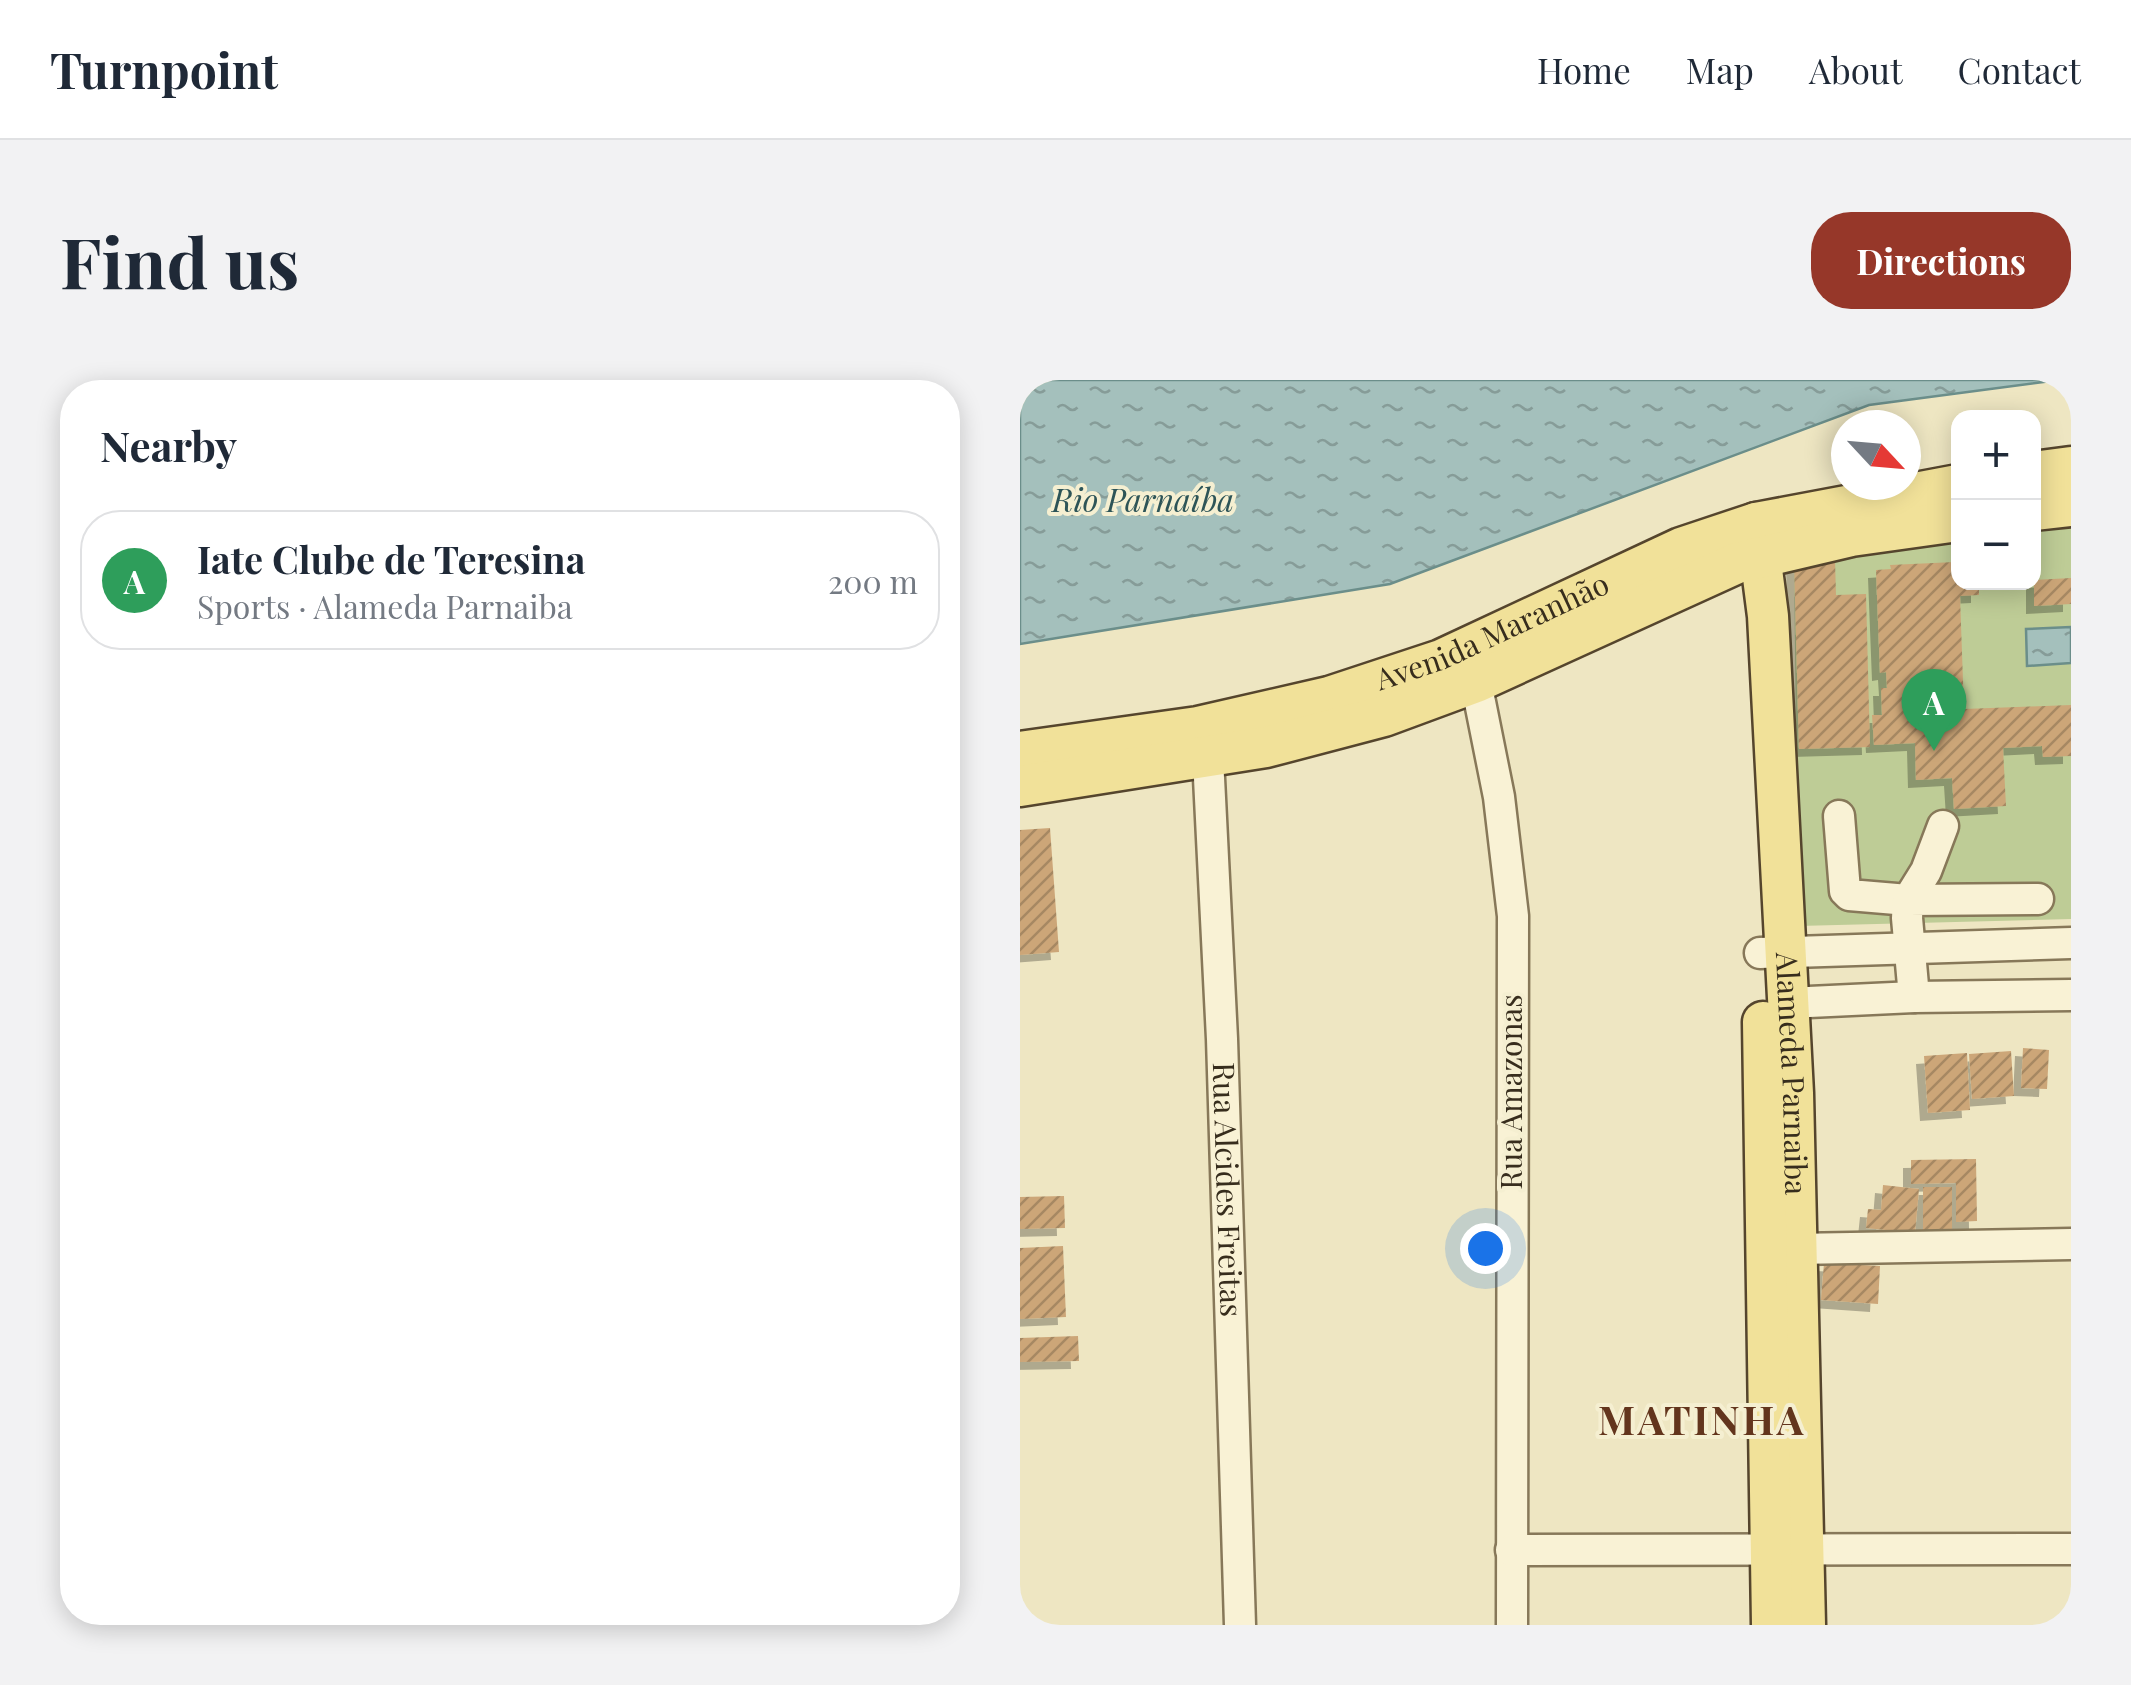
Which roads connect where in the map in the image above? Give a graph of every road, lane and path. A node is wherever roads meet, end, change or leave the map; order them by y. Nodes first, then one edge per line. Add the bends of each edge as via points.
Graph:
1 (2071, 467) edge
2 (2041, 471) edge
3 (1951, 487) edge
4 (2071, 506) edge
5 (2041, 509) edge
6 (1951, 522) edge
7 (1748, 543) junction
8 (1476, 682) junction
9 (1378, 700) junction
10 (1302, 720) junction
11 (1020, 752) edge
12 (1208, 758) junction
13 (1020, 786) edge
14 (1839, 816) dead end
15 (1944, 826) dead end
16 (2038, 899) dead end
17 (1908, 900) junction
18 (2071, 943) edge
19 (1910, 948) junction
20 (1772, 952) junction
21 (2071, 995) edge
22 (1914, 996) junction
23 (1788, 1004) junction
24 (2071, 1244) edge
25 (1796, 1250) junction
26 (1511, 1550) junction
27 (1788, 1550) junction
28 (2071, 1550) edge
29 (1240, 1625) edge
30 (1512, 1625) edge
31 (1772, 1625) edge
32 (1805, 1625) edge

1 - 2 main road
3 - 7 main road, Avenida Maranhão
4 - 5 main road
6 - 7 main road, Avenida Maranhão
7 - 8 main road, Avenida Maranhão
7 - 9 main road, Avenida Maranhão via 1681,548 1440,660
7 - 20 main road, Alameda Parnaiba via 1744,628
8 - 9 main road, Avenida Maranhão
8 - 26 street, Rua Amazonas via 1513,916
9 - 10 main road, Avenida Maranhão
10 - 11 main road, Avenida Maranhão
10 - 12 main road, Avenida Maranhão
12 - 13 main road, Avenida Maranhão
12 - 29 street, Rua Alcides Freitas
14 - 17 street via 1845,891
15 - 17 street
16 - 17 street
17 - 19 street
18 - 19 street
19 - 20 street
19 - 22 street
20 - 23 main road, Alameda Parnaiba
20 - 27 main road, Alameda Parnaiba
21 - 22 street
22 - 23 street
23 - 25 main road, Alameda Parnaiba
24 - 25 street
25 - 27 main road, Alameda Parnaiba
26 - 27 street
26 - 30 street, Rua Amazonas
27 - 28 street
27 - 31 main road, Alameda Parnaiba
27 - 32 main road, Alameda Parnaiba

